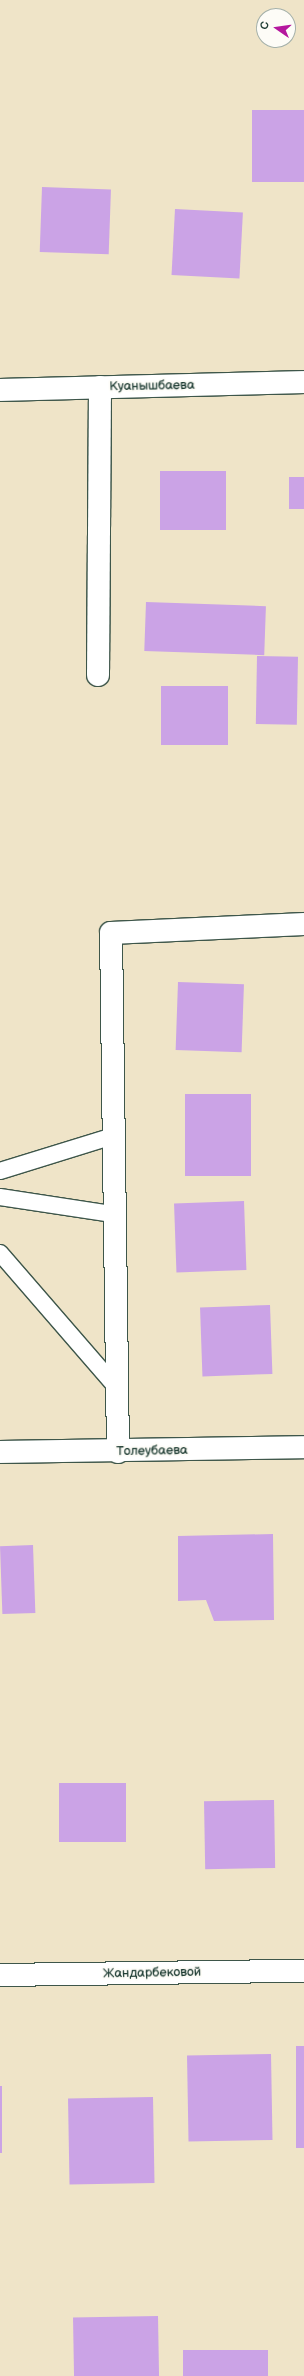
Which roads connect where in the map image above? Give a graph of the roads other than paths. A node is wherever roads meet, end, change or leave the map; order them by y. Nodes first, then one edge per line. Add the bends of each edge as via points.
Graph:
1 (304, 382) edge
2 (100, 388) junction
3 (0, 390) edge
4 (98, 675) dead end
5 (304, 924) edge
6 (113, 1136) junction
7 (0, 1171) edge
8 (0, 1197) edge
9 (113, 1214) junction
10 (0, 1254) edge
11 (117, 1388) junction
12 (304, 1447) edge
13 (0, 1452) edge
14 (118, 1452) junction
15 (304, 1971) edge
16 (0, 1976) edge

1 - 2 street, Куанышбаева
2 - 3 street, Куанышбаева
2 - 4 street
5 - 6 street via 111,933
6 - 7 lane
6 - 9 street
8 - 9 lane
9 - 11 street
10 - 11 lane
11 - 14 street
12 - 14 street, Толеубаева
13 - 14 street, Толеубаева
15 - 16 street, Жандарбековой

